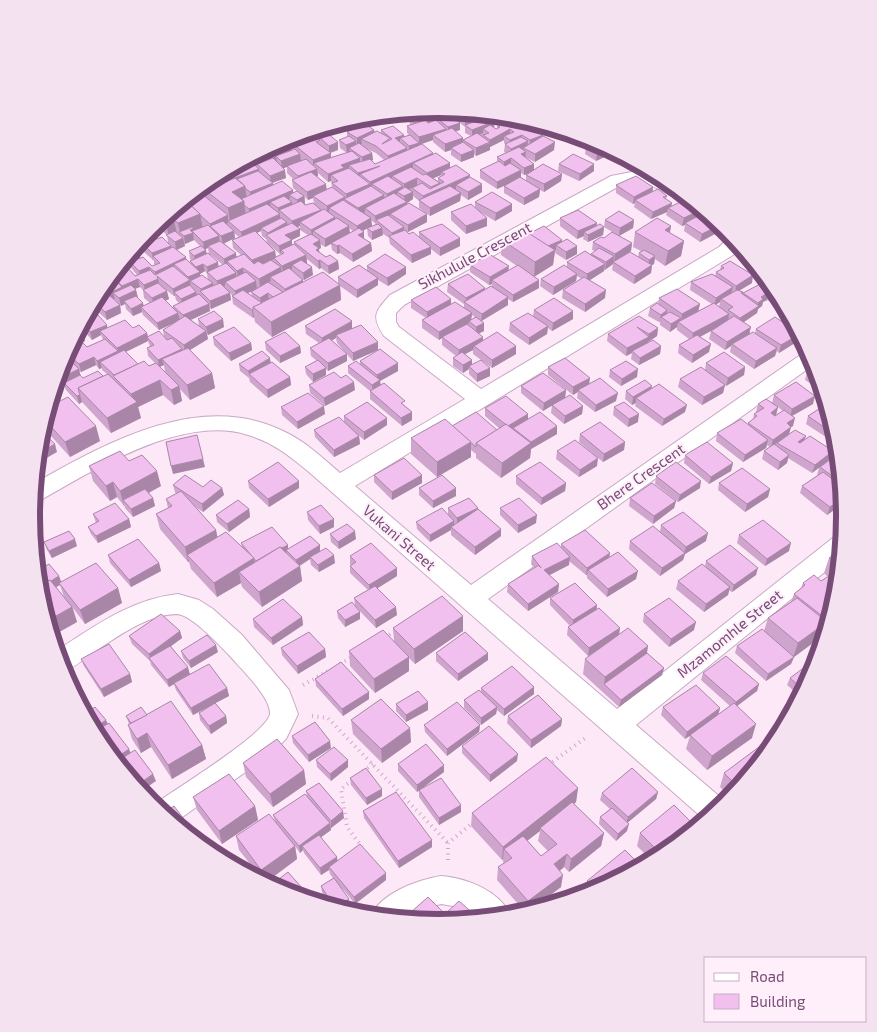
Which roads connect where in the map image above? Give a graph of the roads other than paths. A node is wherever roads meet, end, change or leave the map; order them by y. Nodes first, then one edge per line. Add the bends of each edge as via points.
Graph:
1 (648, 178) edge
2 (731, 246) edge
3 (805, 360) edge
4 (479, 399) junction
5 (339, 485) junction
6 (41, 490) edge
7 (835, 549) edge
8 (470, 599) junction
9 (66, 658) edge
10 (616, 725) junction
11 (710, 807) edge
12 (169, 810) edge
13 (489, 911) edge
14 (392, 912) edge

1 - 4 street, Sikhulule Crescent via 630,176 616,180 397,300 386,312 386,322 391,331
2 - 4 street
3 - 8 street, Bhere Crescent
4 - 5 street
5 - 6 street, Vukani Street via 279,438 250,427 210,423 175,428 136,442
5 - 8 street, Vukani Street
7 - 10 street, Mzamomhle Street
8 - 10 street, Vukani Street
9 - 12 street via 128,620 156,607 180,604 211,620 282,706 276,730 258,748
10 - 11 street, Vukani Street
13 - 14 street via 467,895 449,889 426,892

